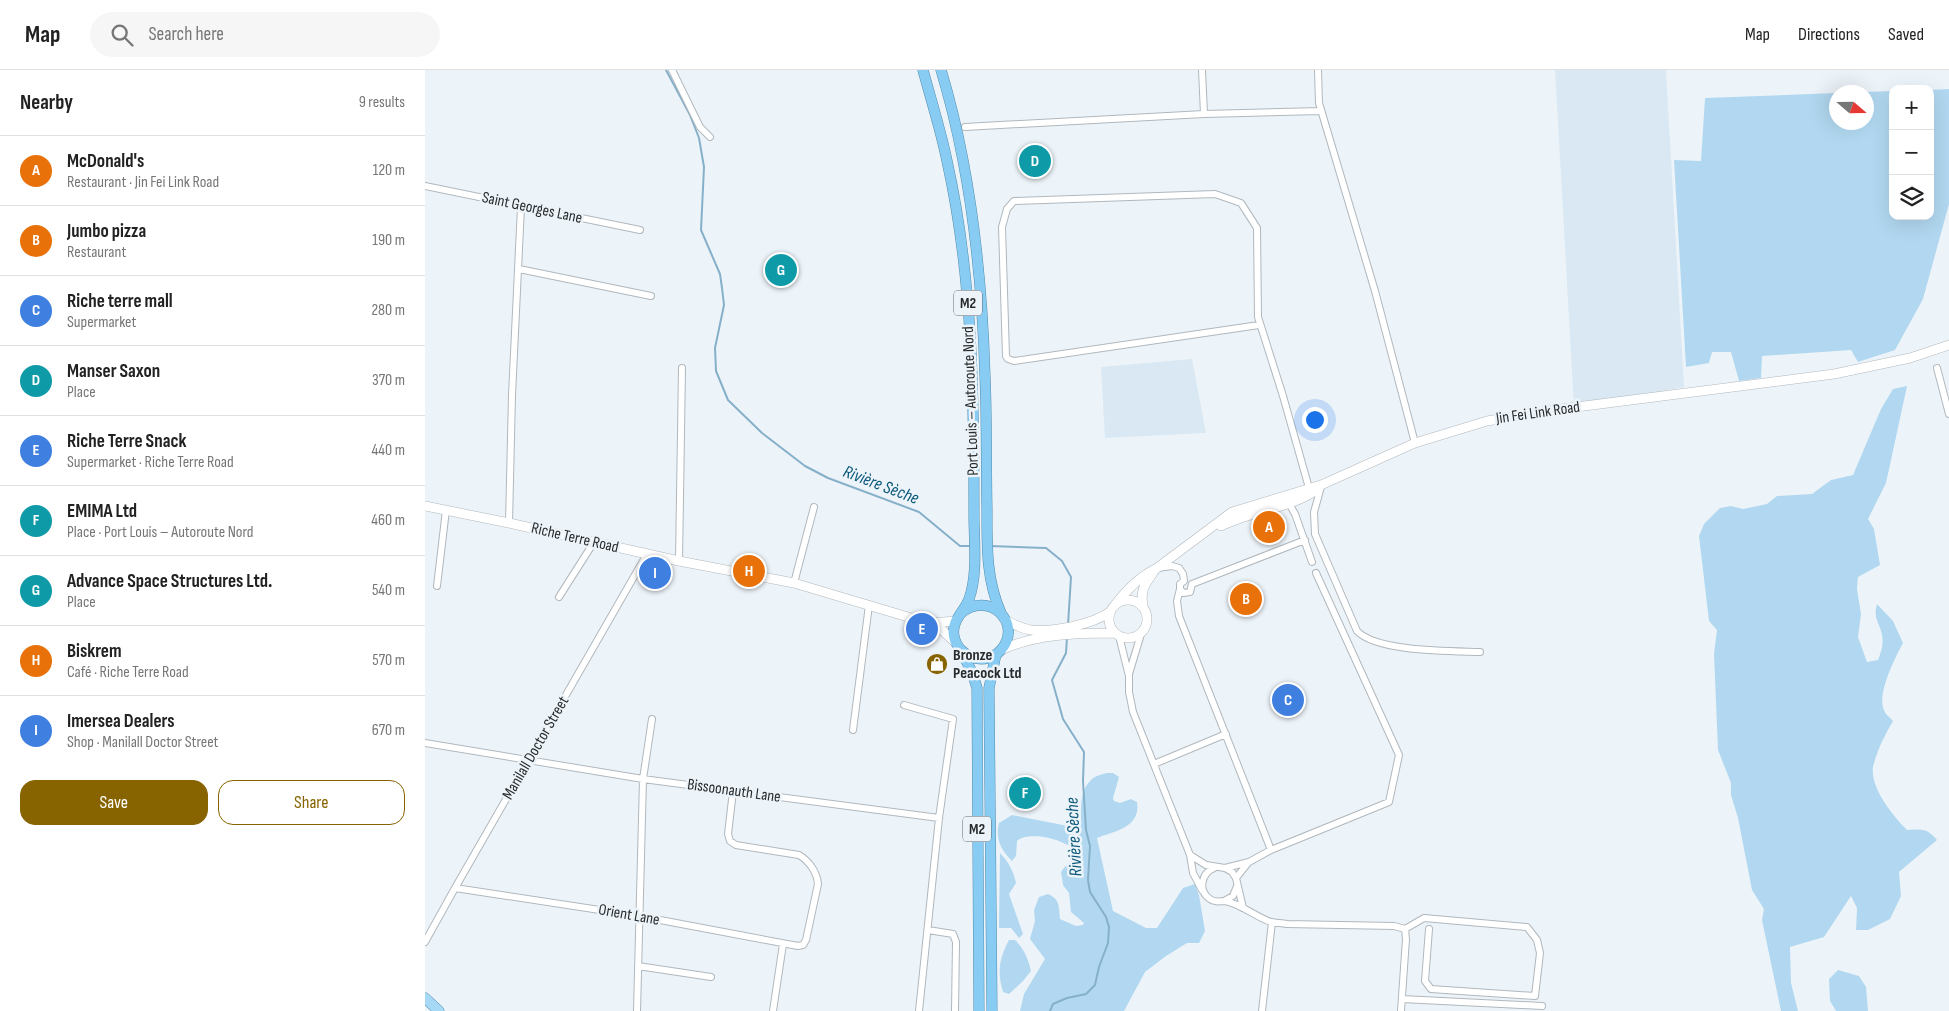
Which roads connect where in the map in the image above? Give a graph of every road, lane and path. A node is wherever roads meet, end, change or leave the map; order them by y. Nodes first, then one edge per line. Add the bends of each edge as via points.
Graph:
1 (672, 70) edge
2 (923, 70) edge
3 (941, 70) edge
4 (1202, 70) edge
5 (1318, 70) edge
6 (1321, 111) junction
7 (1204, 114) junction
8 (965, 127) dead end
9 (710, 137) dead end
10 (425, 186) edge
11 (521, 206) junction
12 (640, 230) dead end
13 (519, 269) junction
14 (651, 296) dead end
15 (1259, 325) junction
16 (1949, 345) edge
17 (682, 368) dead end
18 (1937, 368) dead end
19 (1949, 414) edge
20 (1415, 443) junction
21 (1321, 485) junction
22 (1309, 488) junction
23 (1287, 499) junction
24 (425, 506) edge
25 (814, 507) dead end
26 (446, 510) junction
27 (509, 523) junction
28 (1305, 540) junction
29 (594, 542) junction
30 (647, 554) junction
31 (679, 561) junction
32 (1313, 562) dead end
33 (1157, 568) junction
34 (1316, 573) dead end
35 (1183, 581) junction
36 (794, 583) junction
37 (1192, 584) junction
38 (437, 586) dead end
39 (1180, 589) junction
40 (1187, 594) junction
41 (559, 596) dead end
42 (869, 605) junction
43 (1143, 606) junction
44 (1113, 608) junction
45 (1178, 609) junction
46 (1003, 616) junction
47 (958, 618) junction
48 (928, 623) junction
49 (1141, 634) junction
50 (1117, 635) junction
51 (958, 647) junction
52 (999, 652) junction
53 (1480, 652) dead end
54 (1129, 676) junction
55 (904, 705) dead end
56 (653, 718) dead end
57 (853, 730) dead end
58 (1227, 734) junction
59 (425, 743) edge
60 (529, 760) junction
61 (1154, 764) junction
62 (643, 779) junction
63 (733, 791) junction
64 (939, 818) junction
65 (1271, 850) junction
66 (1190, 855) junction
67 (1249, 862) junction
68 (1214, 868) junction
69 (1225, 868) junction
70 (1236, 881) junction
71 (455, 888) junction
72 (1204, 893) junction
73 (1224, 901) junction
74 (1243, 908) junction
75 (639, 916) junction
76 (1272, 922) junction
77 (1405, 929) junction
78 (1429, 929) dead end
79 (928, 930) junction
80 (425, 942) edge
81 (783, 944) junction
82 (638, 966) junction
83 (711, 977) dead end
84 (425, 998) edge
85 (1402, 999) junction
86 (1542, 1006) dead end
87 (437, 1010) edge
88 (637, 1011) edge
89 (773, 1011) edge
90 (919, 1011) edge
91 (955, 1011) edge
92 (979, 1011) edge
93 (992, 1011) edge
94 (1262, 1011) edge
95 (1401, 1011) edge

1 - 9 street via 701,127
2 - 47 highway, Port Louis – Autoroute Nord / M2 via 948,162 968,299 974,446 974,555 969,599
3 - 46 highway, Port Louis – Autoroute Nord / M2 via 964,165 979,270 990,583
4 - 7 street
5 - 6 street
6 - 7 street
6 - 20 street
7 - 8 street
10 - 11 street, Saint Georges Lane
11 - 12 street, Saint Georges Lane
11 - 13 street
13 - 14 street
13 - 27 street
15 - 15 street via 1257,228 1241,203 1215,194 1015,201 1007,209 1002,227 1008,359 1014,361
15 - 22 street via 1273,362
16 - 20 main road, Jin Fei Link Road via 1910,358 1834,374 1487,421
17 - 31 street
18 - 19 street
20 - 21 main road, Jin Fei Link Road
21 - 22 main road, Jin Fei Link Road
21 - 23 main road via 1312,493
21 - 53 street via 1315,512 1315,534 1357,631 1363,638 1426,651
22 - 23 main road, Jin Fei Link Road
23 - 28 street
23 - 33 main road, Jin Fei Link Road via 1232,517
24 - 26 main road, Riche Terre Road
25 - 36 street
26 - 27 main road, Riche Terre Road
26 - 38 street
27 - 29 main road, Riche Terre Road
28 - 32 street
28 - 37 street
29 - 30 main road, Riche Terre Road
29 - 41 street
30 - 31 main road, Riche Terre Road
30 - 60 street, Manilall Doctor Street
31 - 36 main road, Riche Terre Road
33 - 35 street via 1179,568
33 - 43 main road via 1142,589
33 - 44 main road via 1144,574
34 - 65 street via 1399,755 1389,802
35 - 37 street
35 - 39 street
36 - 42 main road, Riche Terre Road
37 - 40 street via 1192,590
39 - 40 street
39 - 45 street
40 - 45 street
42 - 48 main road, Riche Terre Road
42 - 57 street
43 - 44 main road via 1132,600 1120,602
43 - 49 main road via 1147,618
44 - 46 main road via 1092,622 1058,628 1030,630
44 - 50 main road via 1110,627
45 - 58 street
46 - 47 highway via 995,608 980,604
46 - 52 highway, M2 via 1008,636
47 - 48 main road via 944,623
47 - 51 highway, M2 via 954,635
48 - 51 main road via 943,631
49 - 50 main road via 1127,639
49 - 54 street
50 - 52 main road via 1092,632 1049,637 1016,644
50 - 54 street
51 - 52 highway via 978,659
51 - 92 highway, M2 via 977,688
52 - 93 highway, M2 via 989,688
54 - 61 street via 1133,712
55 - 64 street via 953,719
56 - 62 street
58 - 61 street
58 - 65 street
59 - 60 street, Bissoonauth Lane
60 - 62 street, Bissoonauth Lane
60 - 71 street, Manilall Doctor Street
61 - 66 street
62 - 63 street, Bissoonauth Lane
62 - 75 street
63 - 64 street, Bissoonauth Lane
63 - 81 street, Orient Lane via 730,841 736,845 799,855 807,860 817,877 803,945
64 - 79 street
65 - 67 street
66 - 68 street
66 - 72 street via 1193,873
67 - 69 street
67 - 70 street
68 - 69 street
68 - 72 street via 1205,875
69 - 70 street via 1232,872
70 - 73 street via 1233,896
70 - 74 street
71 - 75 street, Orient Lane
71 - 80 street, Manilall Doctor Street
72 - 73 street via 1213,901
73 - 74 street
74 - 76 street
75 - 81 street, Orient Lane
75 - 82 street
76 - 77 street
76 - 94 street
77 - 78 street via 1424,918 1527,927 1537,940 1540,953 1535,996 1431,988 1425,981
77 - 85 street
79 - 90 street
79 - 91 street via 953,934 956,942
81 - 89 street
82 - 83 street
82 - 88 street
84 - 87 main road
85 - 86 street
85 - 95 street

